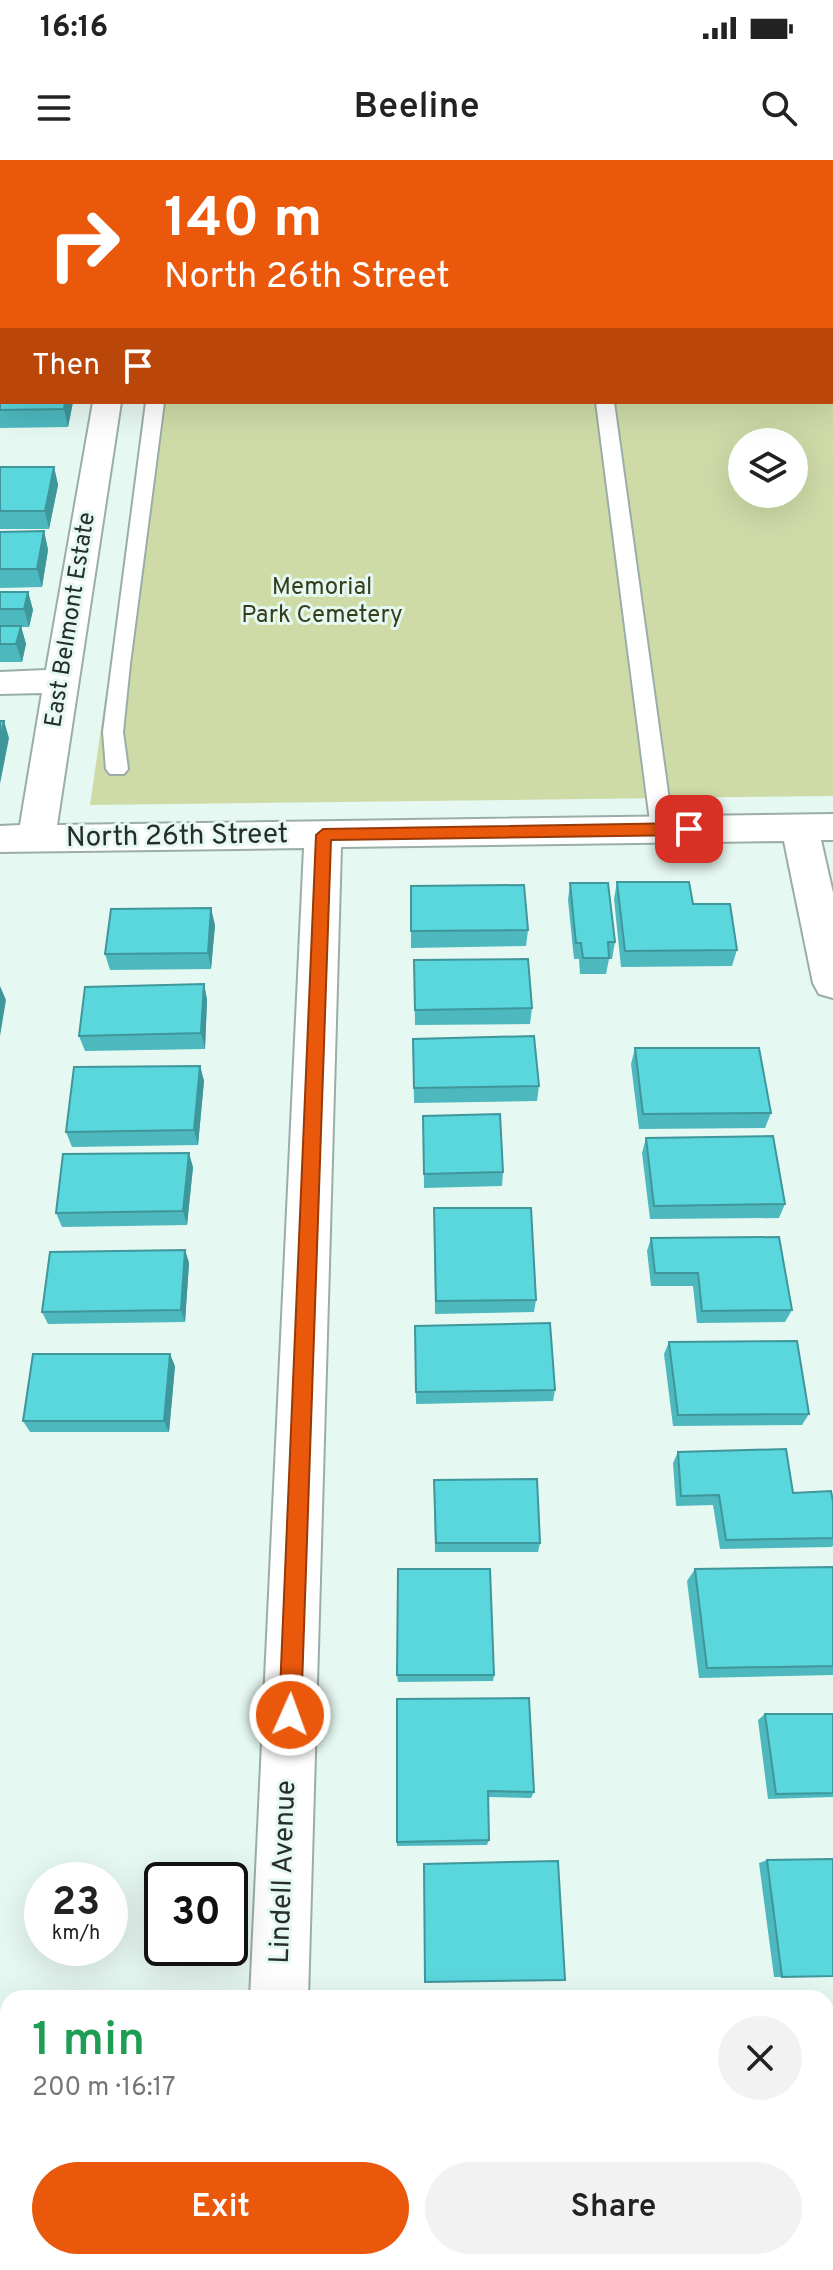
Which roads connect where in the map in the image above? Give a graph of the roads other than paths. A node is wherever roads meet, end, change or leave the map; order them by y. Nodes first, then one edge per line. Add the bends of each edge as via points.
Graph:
1 (107, 404) edge
2 (155, 404) edge
3 (605, 404) edge
4 (61, 681) junction
5 (0, 683) edge
6 (117, 769) dead end
7 (816, 827) edge
8 (662, 829) junction
9 (323, 835) junction
10 (18, 838) edge
11 (833, 983) edge
12 (279, 1990) edge

1 - 4 street, East Belmont Estate
2 - 6 lane via 120,664 113,732
3 - 8 lane
4 - 5 street
4 - 10 street, East Belmont Estate
7 - 8 street, North 26th Street
7 - 11 street
8 - 9 street, North 26th Street
9 - 10 street, North 26th Street
9 - 12 street, Lindell Avenue

